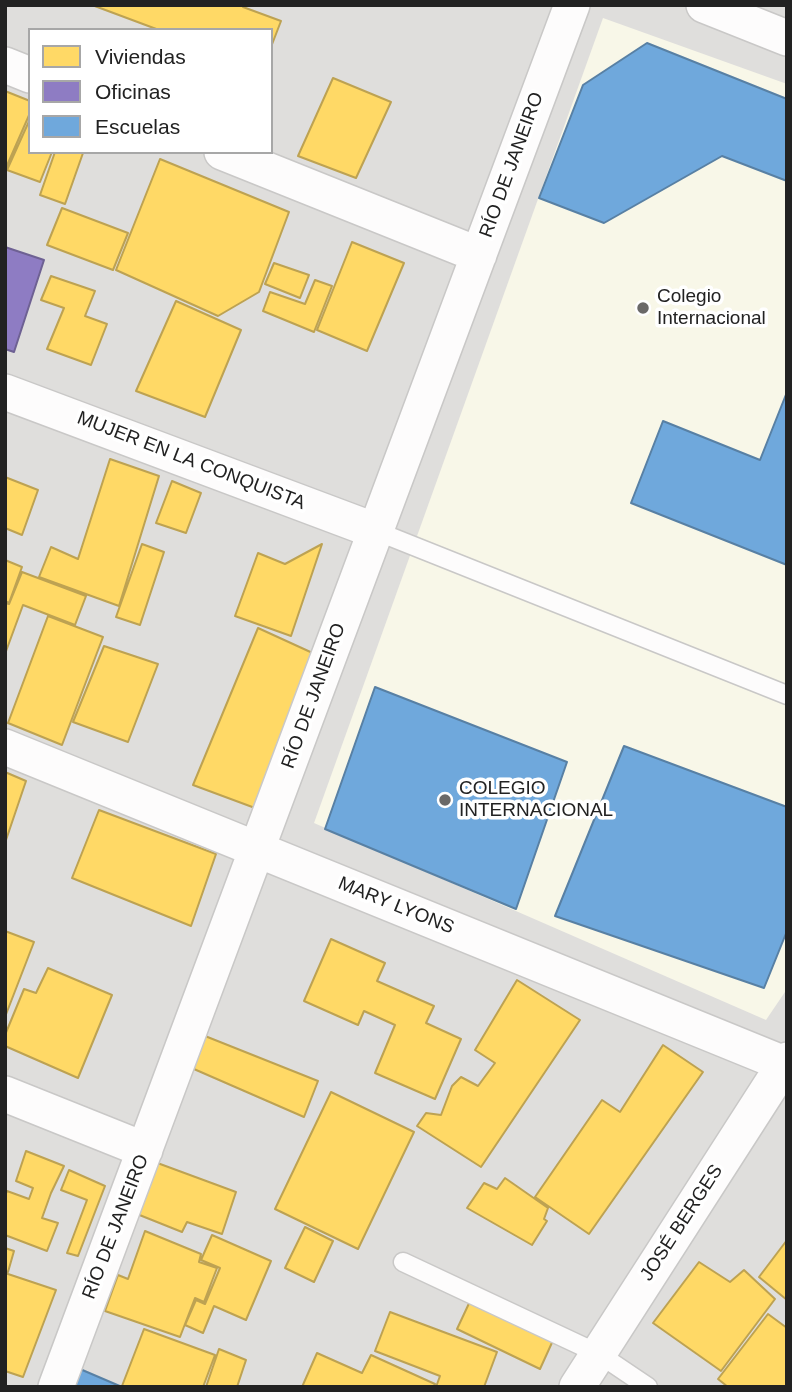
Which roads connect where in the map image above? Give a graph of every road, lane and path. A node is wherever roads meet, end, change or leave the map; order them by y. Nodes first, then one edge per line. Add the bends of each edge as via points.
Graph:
1 (572, 5) edge
2 (704, 5) edge
3 (787, 38) edge
4 (5, 65) edge
5 (28, 74) edge
6 (227, 154) edge
7 (479, 255) junction
8 (5, 391) edge
9 (376, 531) junction
10 (787, 695) edge
11 (5, 747) edge
12 (257, 850) junction
13 (786, 1063) edge
14 (5, 1094) edge
15 (145, 1150) junction
16 (403, 1262) dead end
17 (598, 1354) junction
18 (56, 1387) edge
19 (577, 1387) edge
20 (648, 1387) edge

1 - 7 street, RÍO DE JANEIRO
2 - 3 street
4 - 5 street
6 - 7 street
7 - 9 street, RÍO DE JANEIRO
8 - 9 street, MUJER EN LA CONQUISTA
9 - 10 lane
9 - 12 street, RÍO DE JANEIRO
11 - 12 street, MARY LYONS
12 - 13 street, MARY LYONS
12 - 15 street, RÍO DE JANEIRO
13 - 17 street, JOSÉ BERGES
14 - 15 street
15 - 18 street, RÍO DE JANEIRO
16 - 17 lane
17 - 19 street, JOSÉ BERGES
17 - 20 lane

